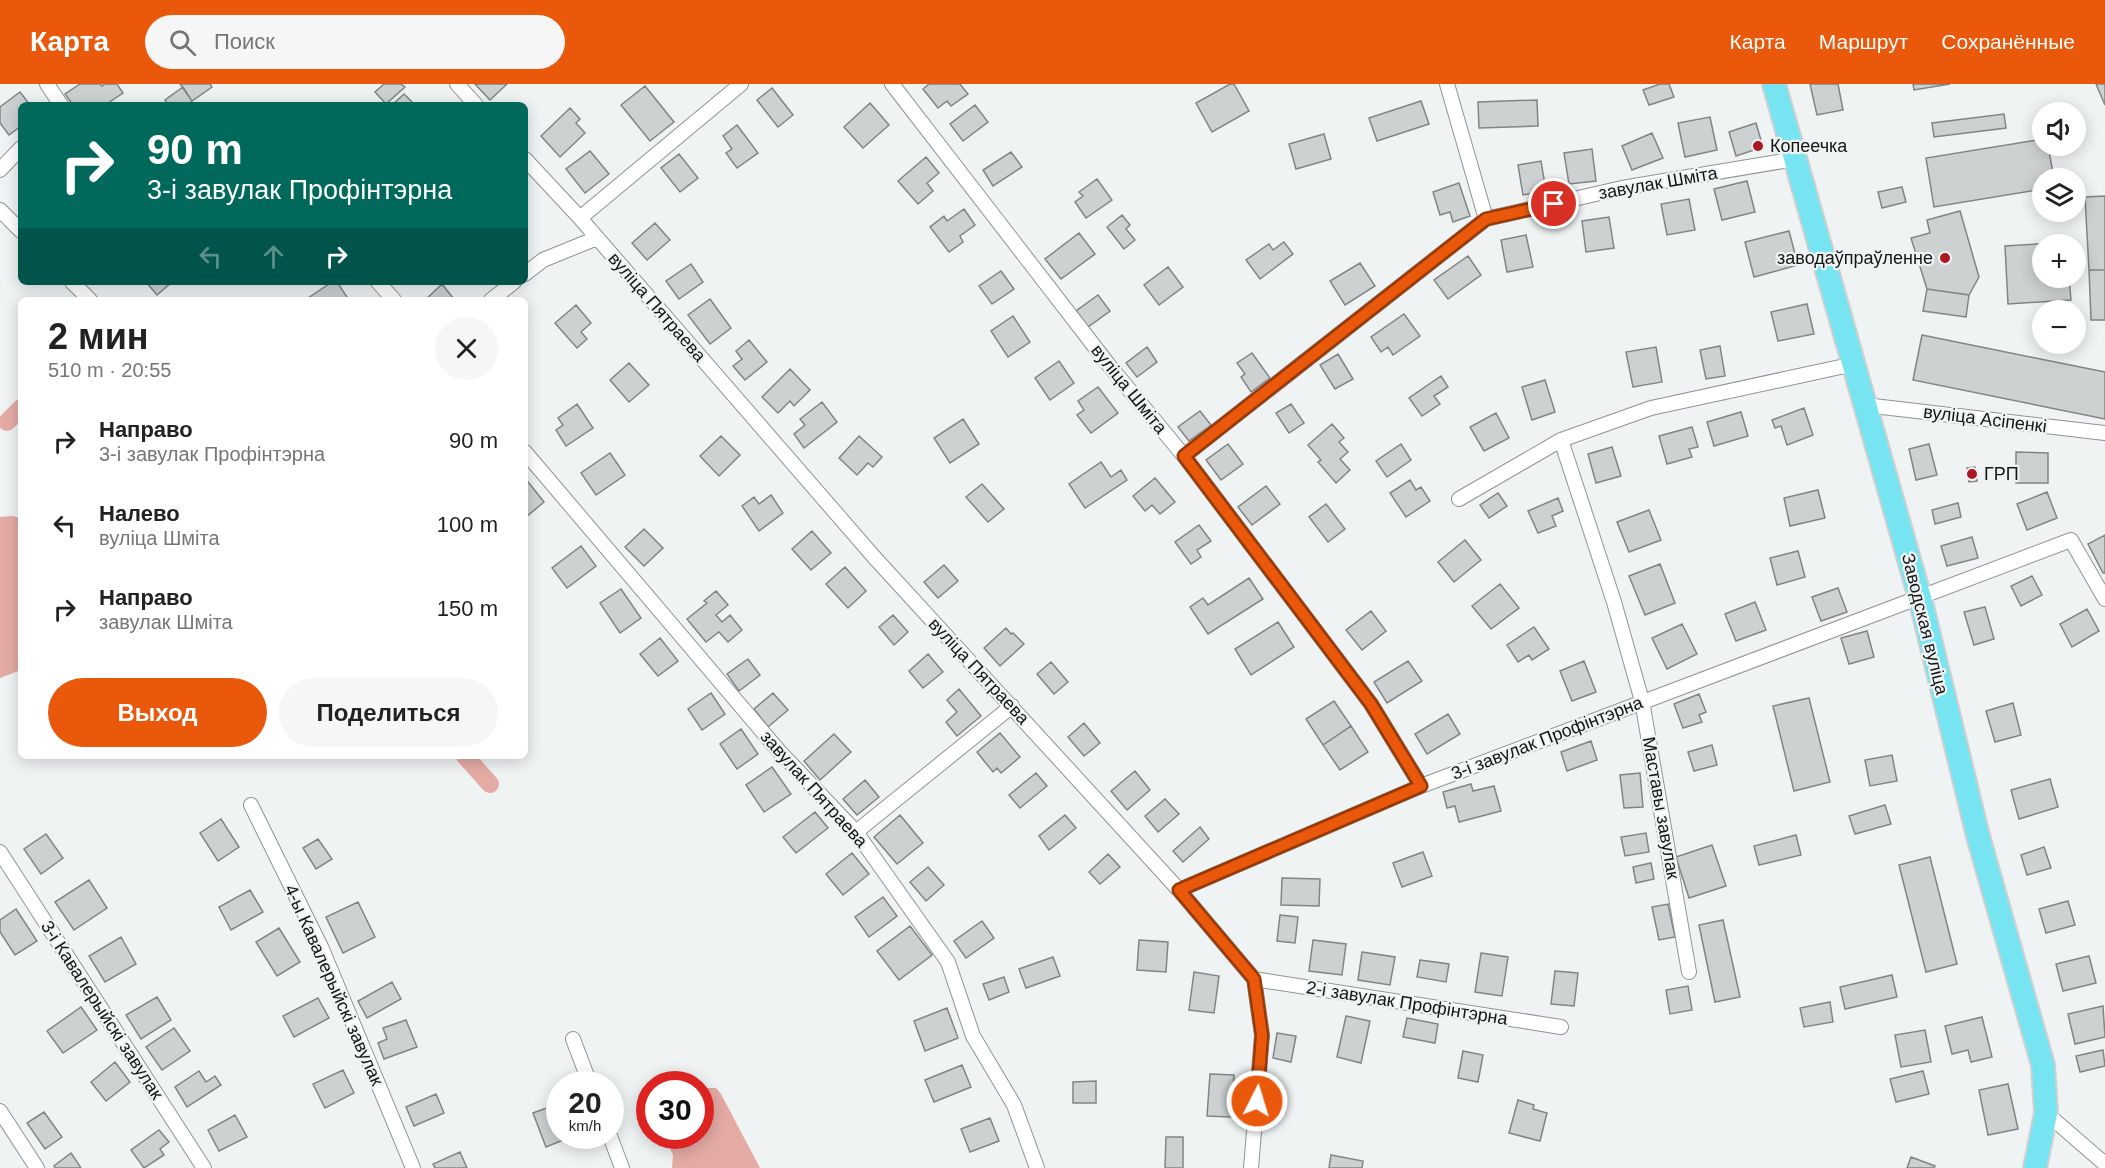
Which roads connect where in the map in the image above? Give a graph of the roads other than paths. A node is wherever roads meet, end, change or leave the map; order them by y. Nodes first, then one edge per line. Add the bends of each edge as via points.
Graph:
1 (47, 84) edge
2 (457, 84) edge
3 (741, 84) edge
4 (892, 84) edge
5 (1447, 84) edge
6 (1774, 84) edge
7 (59, 102) edge
8 (473, 102) edge
9 (18, 151) edge
10 (1796, 159) junction
11 (528, 162) edge
12 (0, 170) edge
13 (0, 210) edge
14 (580, 218) junction
15 (1486, 219) junction
16 (18, 228) edge
17 (597, 238) junction
18 (528, 272) edge
19 (75, 285) edge
20 (381, 285) edge
21 (510, 285) edge
22 (87, 297) edge
23 (391, 297) edge
24 (495, 297) edge
25 (1854, 364) junction
26 (1865, 405) junction
27 (2105, 433) edge
28 (1561, 440) junction
29 (1184, 456) junction
30 (528, 457) edge
31 (1459, 499) dead end
32 (1920, 598) junction
33 (2105, 599) edge
34 (1642, 701) junction
35 (1012, 706) junction
36 (1421, 786) junction
37 (251, 805) dead end
38 (856, 832) junction
39 (0, 852) edge
40 (1179, 890) junction
41 (1689, 972) dead end
42 (1254, 979) junction
43 (1561, 1027) dead end
44 (573, 1039) dead end
45 (585, 1071) edge
46 (0, 1112) edge
47 (2046, 1113) junction
48 (615, 1149) edge
49 (2105, 1164) edge
50 (37, 1168) edge
51 (204, 1168) edge
52 (412, 1168) edge
53 (622, 1168) edge
54 (1037, 1168) edge
55 (1251, 1168) edge
56 (2035, 1168) edge

1 - 7 street
2 - 8 street
3 - 14 street
4 - 29 street, вуліца Шміта
5 - 15 street
6 - 10 main road, Заводская вуліца
9 - 12 street
10 - 15 street, завулак Шміта via 1622,188
10 - 25 main road, Заводская вуліца
11 - 14 street, вуліца Пятраева
13 - 16 street
14 - 17 street, вуліца Пятраева
15 - 29 street, завулак Шміта
17 - 18 street via 543,260
17 - 35 street, вуліца Пятраева via 874,556
19 - 22 street
20 - 23 street
21 - 24 street
25 - 26 main road, Заводская вуліца
25 - 28 street via 1651,408
26 - 27 street, вуліца Асіпенкі
26 - 32 main road, Заводская вуліца
28 - 31 street
28 - 34 street, Маставы завулак
29 - 36 street, вуліца Шміта via 1371,704
30 - 38 street, завулак Пятраева via 779,751
32 - 33 street, 3-і завулак Профінтэрна via 2071,540
32 - 34 street, 3-і завулак Профінтэрна
32 - 47 main road, Заводская вуліца via 1978,836 2043,1065
34 - 36 street, 3-і завулак Профінтэрна
34 - 41 street, Маставы завулак
35 - 38 street
35 - 40 street, вуліца Пятраева
36 - 40 street, 3-і завулак Профінтэрна
37 - 52 street, 4-ы Кавалерыйскі завулак via 322,949
38 - 54 street, завулак Пятраева via 948,962 973,1036 1014,1105
39 - 51 street, 3-і Кавалерыйскі завулак
40 - 42 street, вуліца Пятраева
42 - 43 street, 2-і завулак Профінтэрна
42 - 55 street via 1262,1035
44 - 45 street
46 - 50 street
47 - 49 street
47 - 56 main road, Заводская вуліца
48 - 53 street

